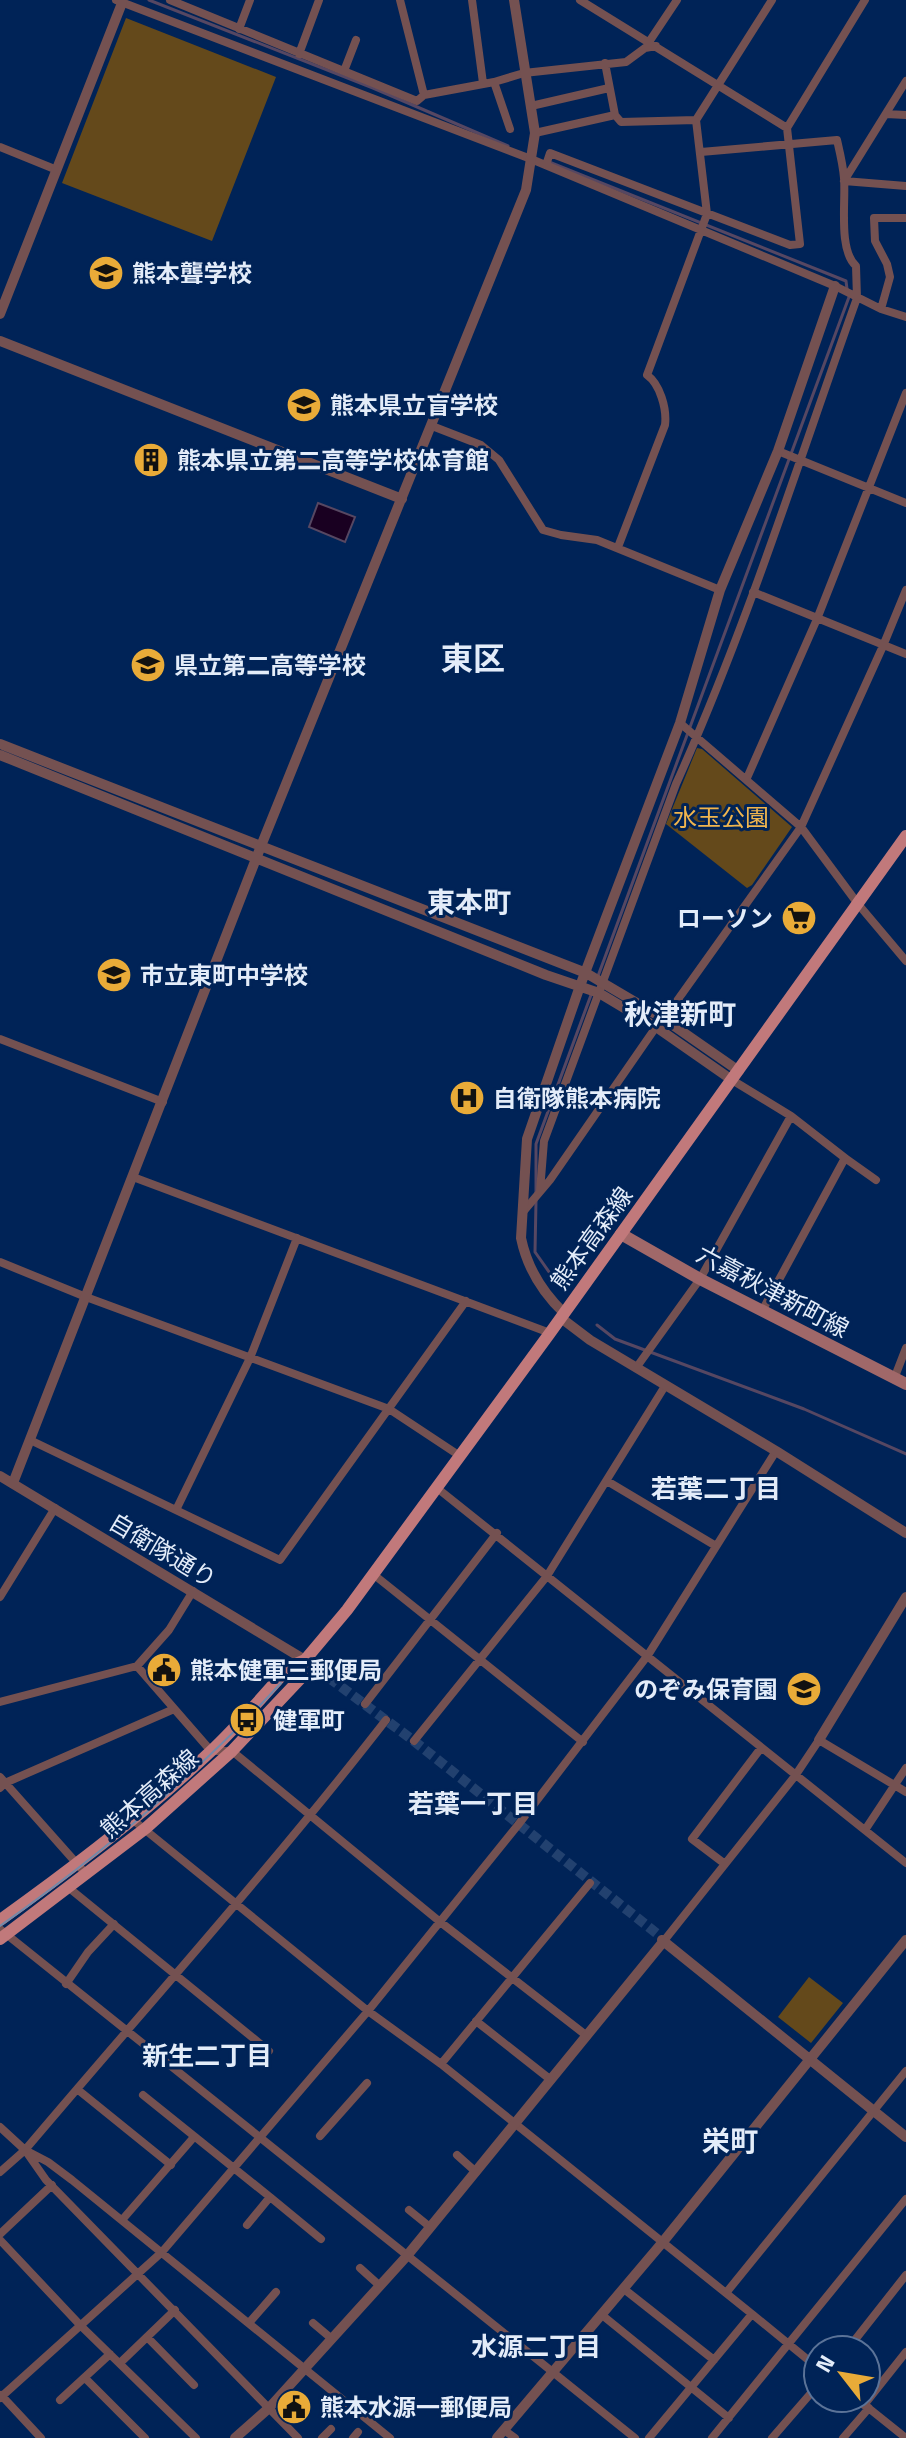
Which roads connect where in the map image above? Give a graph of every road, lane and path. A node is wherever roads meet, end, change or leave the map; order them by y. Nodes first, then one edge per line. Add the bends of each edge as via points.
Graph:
1 (170, 0) edge
2 (250, 0) edge
3 (319, 0) edge
4 (400, 0) edge
5 (472, 0) edge
6 (514, 0) edge
7 (677, 0) edge
8 (772, 0) edge
9 (865, 0) edge
10 (119, 1) edge
11 (582, 1) edge
12 (239, 29) junction
13 (265, 40) junction
14 (356, 40) dead end
15 (653, 44) junction
16 (299, 54) junction
17 (259, 56) junction
18 (605, 63) junction
19 (344, 71) junction
20 (524, 73) junction
21 (906, 81) edge
22 (494, 82) junction
23 (483, 83) junction
24 (717, 86) junction
25 (609, 88) junction
26 (424, 95) junction
27 (531, 106) junction
28 (886, 114) junction
29 (615, 115) junction
30 (906, 115) edge
31 (696, 120) junction
32 (787, 128) junction
33 (510, 129) dead end
34 (535, 133) junction
35 (790, 143) junction
36 (0, 147) edge
37 (701, 152) junction
38 (531, 159) junction
39 (546, 165) junction
40 (57, 170) junction
41 (844, 181) junction
42 (906, 186) edge
43 (707, 214) junction
44 (906, 218) edge
45 (702, 232) junction
46 (835, 286) junction
47 (857, 298) junction
48 (881, 309) junction
49 (0, 314) edge
50 (906, 317) edge
51 (0, 341) edge
52 (906, 393) edge
53 (432, 426) junction
54 (781, 452) junction
55 (797, 458) junction
56 (870, 489) junction
57 (402, 499) junction
58 (906, 503) edge
59 (618, 547) junction
60 (720, 590) junction
61 (906, 590) edge
62 (753, 592) junction
63 (817, 619) junction
64 (883, 646) junction
65 (906, 654) edge
66 (683, 725) junction
67 (696, 736) junction
68 (0, 744) edge
69 (0, 755) edge
70 (747, 778) junction
71 (801, 827) junction
72 (906, 836) edge
73 (261, 846) junction
74 (257, 858) junction
75 (858, 904) junction
76 (906, 961) edge
77 (592, 984) junction
78 (660, 1023) junction
79 (0, 1039) edge
80 (735, 1075) junction
81 (163, 1102) junction
82 (791, 1116) junction
83 (845, 1158) junction
84 (133, 1177) junction
85 (876, 1180) dead end
86 (540, 1191) junction
87 (526, 1208) junction
88 (621, 1234) junction
89 (297, 1238) junction
90 (0, 1262) edge
91 (700, 1279) junction
92 (86, 1297) junction
93 (466, 1301) junction
94 (762, 1311) junction
95 (562, 1315) junction
96 (550, 1333) junction
97 (906, 1348) edge
98 (250, 1358) junction
99 (636, 1368) junction
100 (900, 1382) edge
101 (665, 1386) junction
102 (389, 1409) junction
103 (30, 1440) junction
104 (776, 1451) junction
105 (460, 1456) junction
106 (0, 1476) edge
107 (607, 1481) junction
108 (13, 1483) junction
109 (437, 1488) junction
110 (55, 1508) junction
111 (176, 1510) junction
112 (497, 1533) junction
113 (906, 1533) edge
114 (716, 1546) junction
115 (2, 1573) dead end
116 (373, 1574) junction
117 (547, 1576) junction
118 (11, 1579) junction
119 (193, 1591) junction
120 (0, 1597) edge
121 (906, 1597) edge
122 (431, 1621) junction
123 (648, 1655) junction
124 (305, 1660) junction
125 (480, 1661) junction
126 (137, 1666) junction
127 (1, 1700) edge
128 (365, 1704) dead end
129 (174, 1709) junction
130 (386, 1720) dead end
131 (819, 1740) junction
132 (414, 1741) dead end
133 (583, 1742) junction
134 (761, 1748) junction
135 (211, 1751) junction
136 (232, 1751) junction
137 (906, 1768) edge
138 (795, 1776) junction
139 (2, 1783) edge
140 (895, 1785) junction
141 (906, 1792) edge
142 (312, 1815) junction
143 (133, 1820) junction
144 (146, 1828) junction
145 (865, 1830) junction
146 (906, 1863) edge
147 (725, 1864) junction
148 (83, 1869) junction
149 (590, 1883) dead end
150 (69, 1888) junction
151 (236, 1903) junction
152 (0, 1920) edge
153 (439, 1921) junction
154 (114, 1924) junction
155 (2, 1934) edge
156 (662, 1939) junction
157 (906, 1940) edge
158 (176, 1974) junction
159 (513, 1977) junction
160 (66, 1984) junction
161 (368, 2011) junction
162 (476, 2021) junction
163 (125, 2032) junction
164 (587, 2036) junction
165 (269, 2051) dead end
166 (810, 2059) junction
167 (441, 2064) junction
168 (906, 2071) edge
169 (551, 2080) junction
170 (367, 2083) dead end
171 (77, 2089) junction
172 (143, 2095) dead end
173 (874, 2112) junction
174 (515, 2124) junction
175 (0, 2127) edge
176 (320, 2136) dead end
177 (194, 2137) junction
178 (258, 2137) junction
179 (906, 2137) edge
180 (25, 2150) junction
181 (457, 2155) dead end
182 (171, 2165) junction
183 (233, 2167) junction
184 (0, 2172) edge
185 (476, 2172) junction
186 (52, 2185) junction
187 (270, 2197) junction
188 (906, 2199) edge
189 (409, 2210) dead end
190 (122, 2220) junction
191 (247, 2225) dead end
192 (430, 2227) junction
193 (0, 2237) edge
194 (321, 2239) dead end
195 (662, 2243) junction
196 (162, 2252) junction
197 (406, 2257) junction
198 (360, 2268) dead end
199 (139, 2273) junction
200 (906, 2275) edge
201 (380, 2286) junction
202 (624, 2289) junction
203 (276, 2292) dead end
204 (726, 2293) junction
205 (175, 2310) junction
206 (752, 2314) junction
207 (602, 2315) junction
208 (249, 2323) junction
209 (313, 2323) dead end
210 (81, 2326) junction
211 (860, 2334) edge
212 (147, 2337) junction
213 (332, 2339) junction
214 (788, 2344) junction
215 (906, 2352) edge
216 (110, 2354) junction
217 (802, 2355) edge
218 (714, 2360) junction
219 (120, 2363) junction
220 (305, 2370) junction
221 (553, 2374) junction
222 (85, 2378) junction
223 (194, 2385) dead end
224 (882, 2385) edge
225 (691, 2389) junction
226 (1, 2397) edge
227 (60, 2400) dead end
228 (802, 2403) edge
229 (269, 2408) junction
230 (861, 2414) edge
231 (875, 2414) edge
232 (729, 2418) junction
233 (906, 2423) edge
234 (331, 2429) dead end
235 (500, 2434) edge
236 (902, 2435) edge
237 (292, 2436) edge
238 (41, 2438) edge
239 (145, 2438) edge
240 (196, 2438) edge
241 (235, 2438) edge
242 (322, 2438) edge
243 (390, 2438) edge
244 (515, 2438) edge
245 (635, 2438) edge
246 (649, 2438) edge
247 (712, 2438) edge
248 (772, 2438) edge
249 (843, 2438) edge

1 - 12 street
2 - 12 street
3 - 16 street
4 - 26 street
5 - 23 street
6 - 20 street
7 - 15 street
8 - 24 street
9 - 32 street
10 - 17 street
10 - 40 street
11 - 15 street
12 - 13 street
13 - 16 street
13 - 17 street
14 - 19 street
15 - 18 street via 626,62
15 - 24 street
16 - 19 street
17 - 38 street
18 - 20 street
18 - 25 street
19 - 26 street via 417,101
20 - 22 street
20 - 27 street
21 - 28 street
22 - 23 street
22 - 33 street
23 - 26 street
24 - 31 street
24 - 32 street
25 - 27 street
25 - 29 street
27 - 34 street
28 - 30 street
28 - 41 street
29 - 31 street via 621,122
29 - 34 street
31 - 37 street
32 - 35 street
34 - 38 street
35 - 37 street
35 - 41 street via 837,140
35 - 43 street via 800,244 790,245
36 - 40 street
37 - 43 street
38 - 39 street
38 - 53 street via 526,190
39 - 43 street via 550,153
39 - 45 street
40 - 49 street
41 - 42 street
41 - 47 street via 844,227 856,266
43 - 45 street
44 - 48 street via 874,218 875,241 890,277
45 - 46 street
45 - 59 street via 647,375 655,380 665,425
46 - 47 street
46 - 54 street
47 - 48 street
47 - 55 street
48 - 50 street
51 - 57 street
52 - 56 street
53 - 57 street
53 - 59 street via 481,445 499,460 543,530
54 - 55 street
54 - 60 street
55 - 56 street
55 - 62 street
56 - 58 street
56 - 63 street
57 - 73 street
59 - 60 street
60 - 66 street
61 - 64 street
62 - 63 street
62 - 67 street
63 - 64 street
63 - 70 street
64 - 65 street
64 - 71 street
66 - 67 street
66 - 77 street
67 - 70 street
67 - 77 street
68 - 73 street
69 - 74 street
70 - 71 street
71 - 75 street
71 - 78 street
72 - 75 main road, 熊本高森線
73 - 74 street
73 - 77 street
74 - 77 street
74 - 81 street
75 - 76 street
75 - 80 main road, 熊本高森線
77 - 78 street
77 - 86 street via 544,1141
77 - 87 street via 527,1139
78 - 80 street
78 - 86 street
79 - 81 street
80 - 82 street
80 - 88 main road, 熊本高森線
81 - 84 street
82 - 83 street
82 - 91 street
83 - 85 street
83 - 94 street
84 - 89 street
84 - 92 street
86 - 87 street
87 - 95 street via 521,1238 526,1262
88 - 91 main road, 六嘉秋津新町線
88 - 95 main road, 熊本高森線
89 - 93 street
89 - 98 street
90 - 92 street
91 - 94 main road, 六嘉秋津新町線
91 - 99 street
92 - 98 street
92 - 103 street
93 - 96 street
93 - 102 street
94 - 100 main road, 六嘉秋津新町線
95 - 96 main road, 熊本高森線
95 - 99 street via 590,1340
96 - 105 main road, 熊本高森線
97 - 100 street
98 - 102 street
98 - 111 street
99 - 101 street
101 - 104 street
101 - 107 street
102 - 105 street
102 - 111 street via 280,1560
103 - 108 street
103 - 111 street
104 - 113 street
104 - 114 street
105 - 109 main road, 熊本高森線
106 - 108 street, 自衛隊通り
107 - 114 street
107 - 117 street
108 - 110 street, 自衛隊通り
109 - 112 street
109 - 116 main road, 熊本高森線
110 - 118 street
110 - 119 street, 自衛隊通り
112 - 117 street
112 - 122 street
114 - 123 street
115 - 118 street
116 - 122 street
116 - 124 main road, 熊本高森線
117 - 123 street
117 - 125 street
118 - 120 street
119 - 124 street, 自衛隊通り
119 - 126 street via 169,1630
121 - 131 street
122 - 125 street
122 - 128 street
123 - 133 street
123 - 134 street
124 - 135 main road, 熊本高森線 via 289,1667
124 - 136 main road, 熊本高森線 via 300,1679
125 - 132 street
125 - 133 street
126 - 127 street
126 - 129 street
129 - 135 street
129 - 139 street
130 - 142 street
131 - 138 street
131 - 140 street
133 - 153 street
134 - 138 street
134 - 147 street via 692,1839
135 - 136 street
135 - 143 main road, 熊本高森線
136 - 142 street
136 - 144 main road, 熊本高森線
137 - 140 street
138 - 145 street
138 - 147 street
139 - 148 street
140 - 141 street
140 - 145 street
142 - 151 street
142 - 153 street
143 - 144 street
143 - 148 main road, 熊本高森線
144 - 148 main road, 熊本高森線
144 - 151 street
145 - 146 street
147 - 156 street
148 - 150 main road, 熊本高森線
148 - 152 main road, 熊本高森線
149 - 159 street
150 - 154 street
150 - 155 main road, 熊本高森線
151 - 158 street
151 - 161 street
153 - 159 street
153 - 161 street
154 - 158 street
154 - 160 street
155 - 160 street
156 - 164 street
156 - 166 street
157 - 166 street
158 - 163 street
158 - 165 street
159 - 162 street
159 - 164 street
160 - 163 street
161 - 167 street
161 - 178 street
162 - 167 street
162 - 169 street
163 - 171 street
163 - 178 street
164 - 169 street
166 - 173 street
166 - 195 street
167 - 174 street
168 - 173 street
169 - 174 street
170 - 176 street
171 - 180 street
171 - 182 street
172 - 177 street
173 - 179 street
173 - 204 street
174 - 185 street
174 - 195 street
175 - 180 street
177 - 182 street
177 - 183 street
178 - 183 street
178 - 197 street
180 - 184 street
180 - 186 street
180 - 190 street
181 - 185 street
182 - 190 street
183 - 187 street
183 - 196 street
185 - 192 street
186 - 193 street
186 - 199 street
187 - 191 street
187 - 194 street
188 - 214 street
189 - 192 street
190 - 196 street
192 - 197 street
193 - 210 street
195 - 202 street
195 - 204 street
196 - 199 street
196 - 208 street
197 - 201 street
197 - 221 street
198 - 201 street
199 - 205 street
199 - 210 street
200 - 211 street
201 - 213 street
202 - 207 street
202 - 218 street
203 - 208 street
204 - 206 street
205 - 212 street
205 - 229 street
206 - 214 street
206 - 218 street
207 - 221 street
207 - 225 street
208 - 220 street
209 - 213 street
210 - 216 street
210 - 226 street
212 - 219 street
212 - 223 street
213 - 220 street
214 - 217 street
214 - 232 street
215 - 224 street
216 - 219 street
216 - 222 street
218 - 225 street
219 - 240 street
220 - 229 street
220 - 243 street
221 - 235 street
221 - 245 street
222 - 227 street
222 - 239 street
225 - 232 street
225 - 246 street
226 - 238 street
228 - 248 street
229 - 237 street
229 - 241 street
230 - 249 street
231 - 236 street
232 - 247 street
233 - 236 street
234 - 242 street
235 - 244 street

